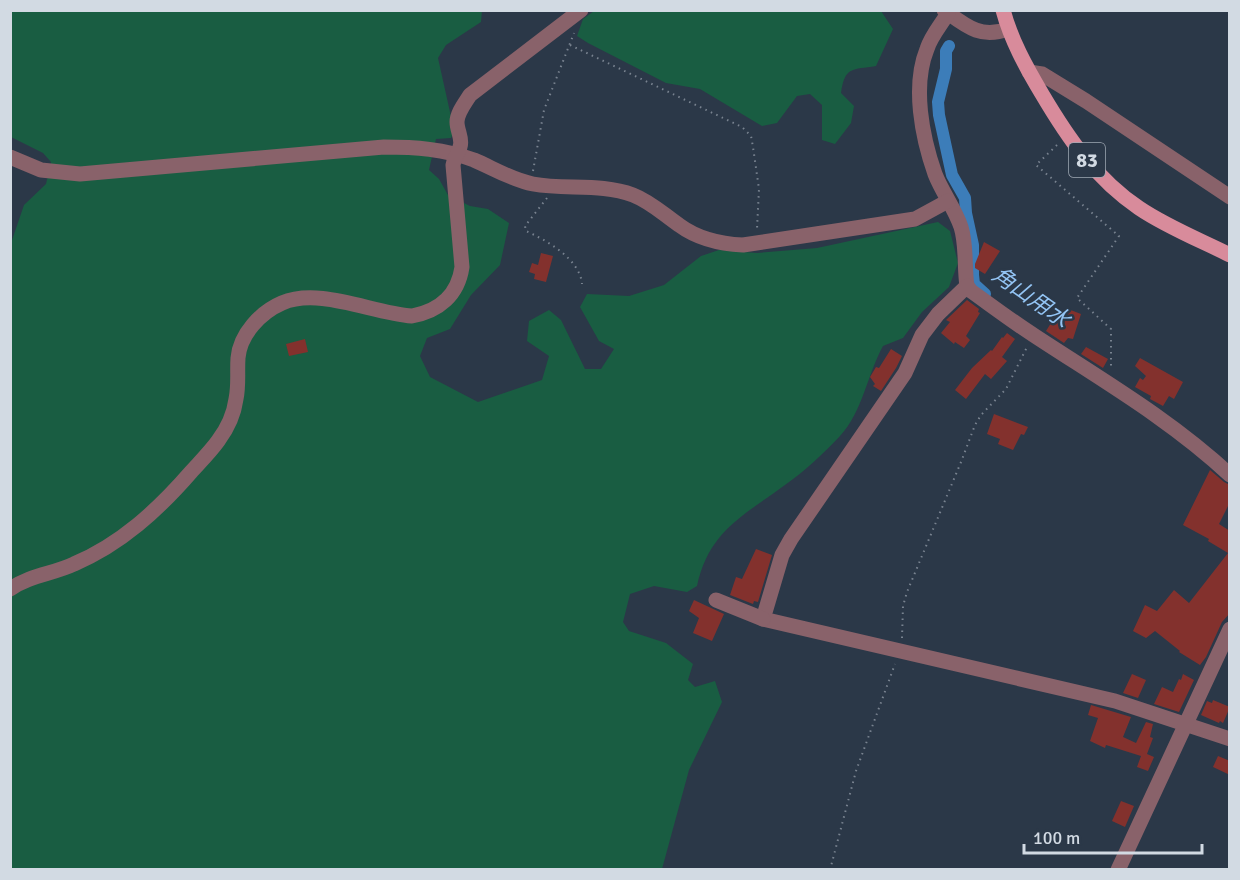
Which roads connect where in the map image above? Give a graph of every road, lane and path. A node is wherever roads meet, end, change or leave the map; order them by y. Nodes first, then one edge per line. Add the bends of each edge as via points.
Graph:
1 (581, 10) edge
2 (1003, 10) edge
3 (946, 12) edge
4 (577, 26) dead end
5 (1008, 28) junction
6 (570, 45) junction
7 (1029, 72) junction
8 (1067, 136) junction
9 (455, 154) junction
10 (10, 157) edge
11 (530, 184) junction
12 (550, 186) junction
13 (1230, 197) edge
14 (948, 201) junction
15 (757, 243) junction
16 (1230, 255) edge
17 (582, 284) dead end
18 (968, 286) junction
19 (1034, 335) junction
20 (1111, 384) junction
21 (1230, 476) edge
22 (10, 589) edge
23 (716, 600) dead end
24 (763, 619) junction
25 (1230, 629) edge
26 (900, 650) junction
27 (1186, 725) junction
28 (1230, 739) edge
29 (830, 870) edge
30 (1118, 870) edge

1 - 9 street via 470,95 457,122 461,140
2 - 5 main road, 83
3 - 5 street via 985,34
3 - 14 street via 925,53 919,104 935,175
4 - 6 path
5 - 7 main road, 83
6 - 11 path via 544,110
6 - 15 path via 741,127 751,136 759,189
7 - 8 main road, 83
7 - 13 street via 1042,74
8 - 16 main road, 83 via 1100,175 1140,208
8 - 20 path via 1036,165 1119,236 1077,298 1111,329
9 - 10 street via 416,147 384,147 80,174 41,170
9 - 11 street
9 - 22 street via 462,267 460,279 447,300 425,314 412,316 310,297 270,309 252,326 241,347 236,400 226,428 166,501 114,543 73,565 22,581
11 - 12 street
12 - 15 street via 632,195 710,241
12 - 17 path via 548,197 525,226 526,231 565,255 575,266
14 - 15 street via 915,219
14 - 18 street via 964,241
18 - 19 street
18 - 24 street via 922,335 905,373 791,539
19 - 20 street
19 - 26 path via 1006,389 975,425 907,592
20 - 21 street via 1172,427
23 - 24 street
24 - 26 street
25 - 27 street
26 - 27 street via 1115,701
26 - 29 path via 856,771
27 - 28 street
27 - 30 street

